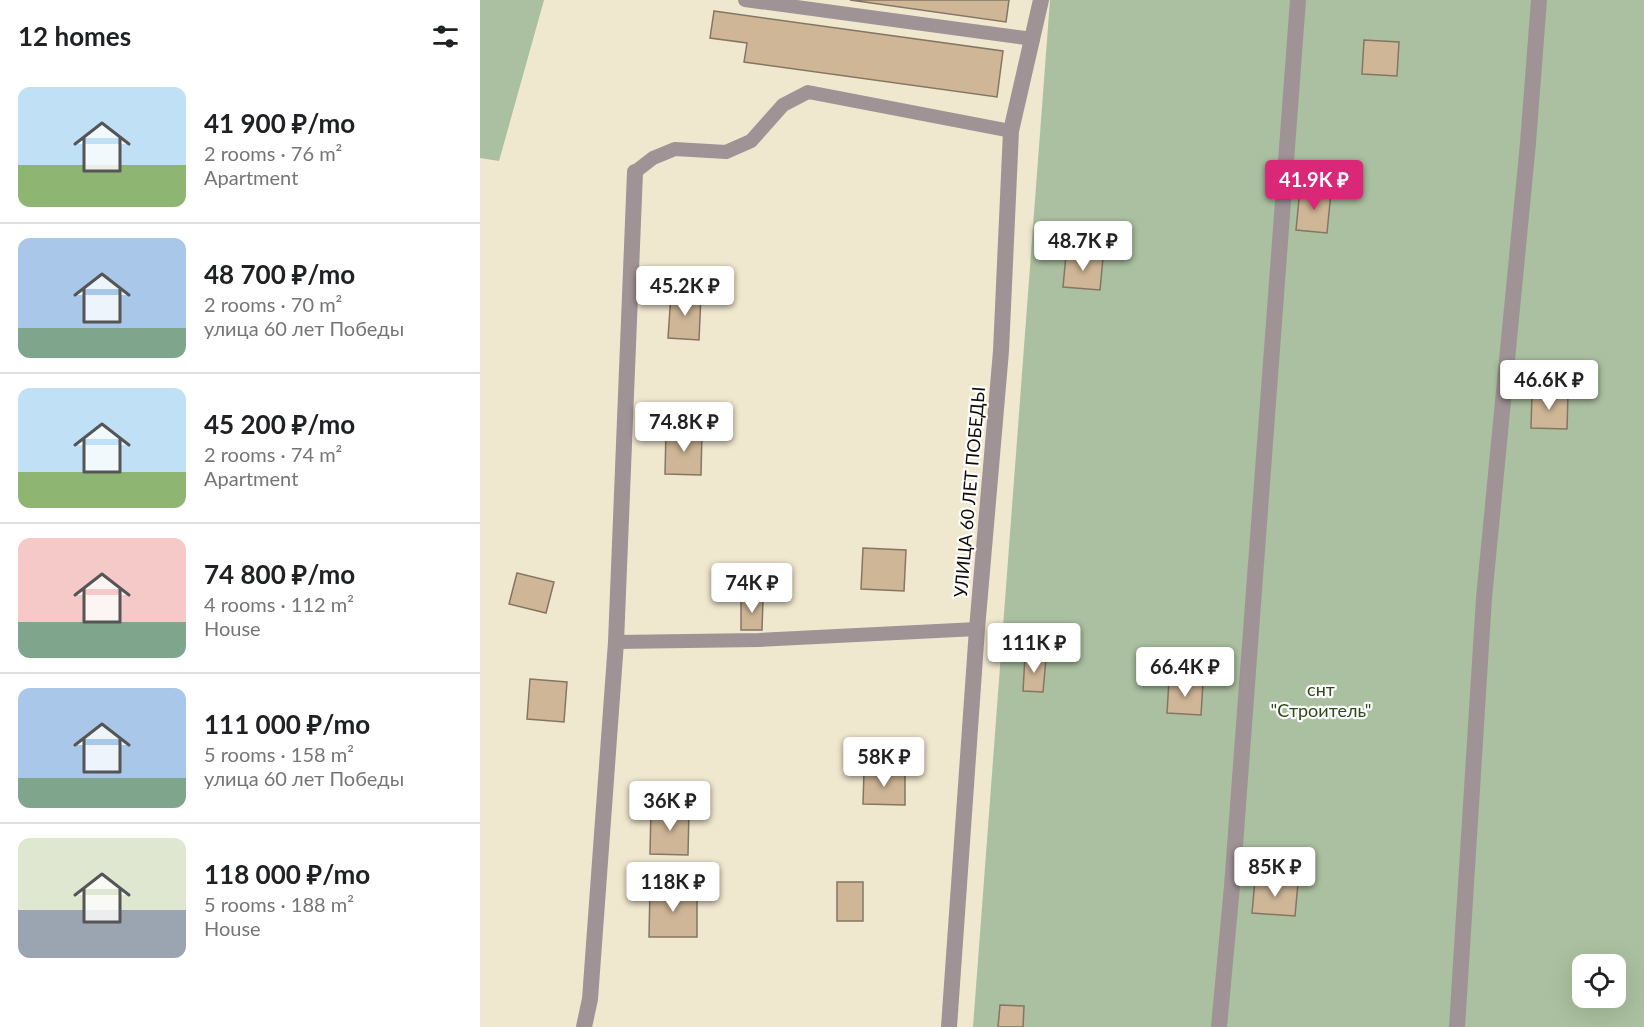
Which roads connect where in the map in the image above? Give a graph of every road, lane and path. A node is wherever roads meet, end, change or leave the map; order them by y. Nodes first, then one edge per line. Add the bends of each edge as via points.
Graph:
1 (746, 0) edge
2 (1041, 0) edge
3 (1298, 0) edge
4 (1539, 0) edge
5 (1033, 39) junction
6 (1011, 131) junction
7 (635, 172) joint
8 (977, 629) junction
9 (616, 642) junction
10 (584, 1027) edge
11 (949, 1027) edge
12 (1219, 1027) edge
13 (1457, 1027) edge

1 - 5 lane
2 - 5 street, УЛИЦА 60 ЛЕТ ПОБЕДЫ
3 - 12 street
4 - 13 street via 1484,598
5 - 6 street, УЛИЦА 60 ЛЕТ ПОБЕДЫ
6 - 7 lane via 808,92 783,105 752,141 726,152 675,149 653,158
6 - 8 street, УЛИЦА 60 ЛЕТ ПОБЕДЫ via 1001,351
7 - 9 street
8 - 9 lane via 759,640
8 - 11 street, УЛИЦА 60 ЛЕТ ПОБЕДЫ
9 - 10 street via 590,999

